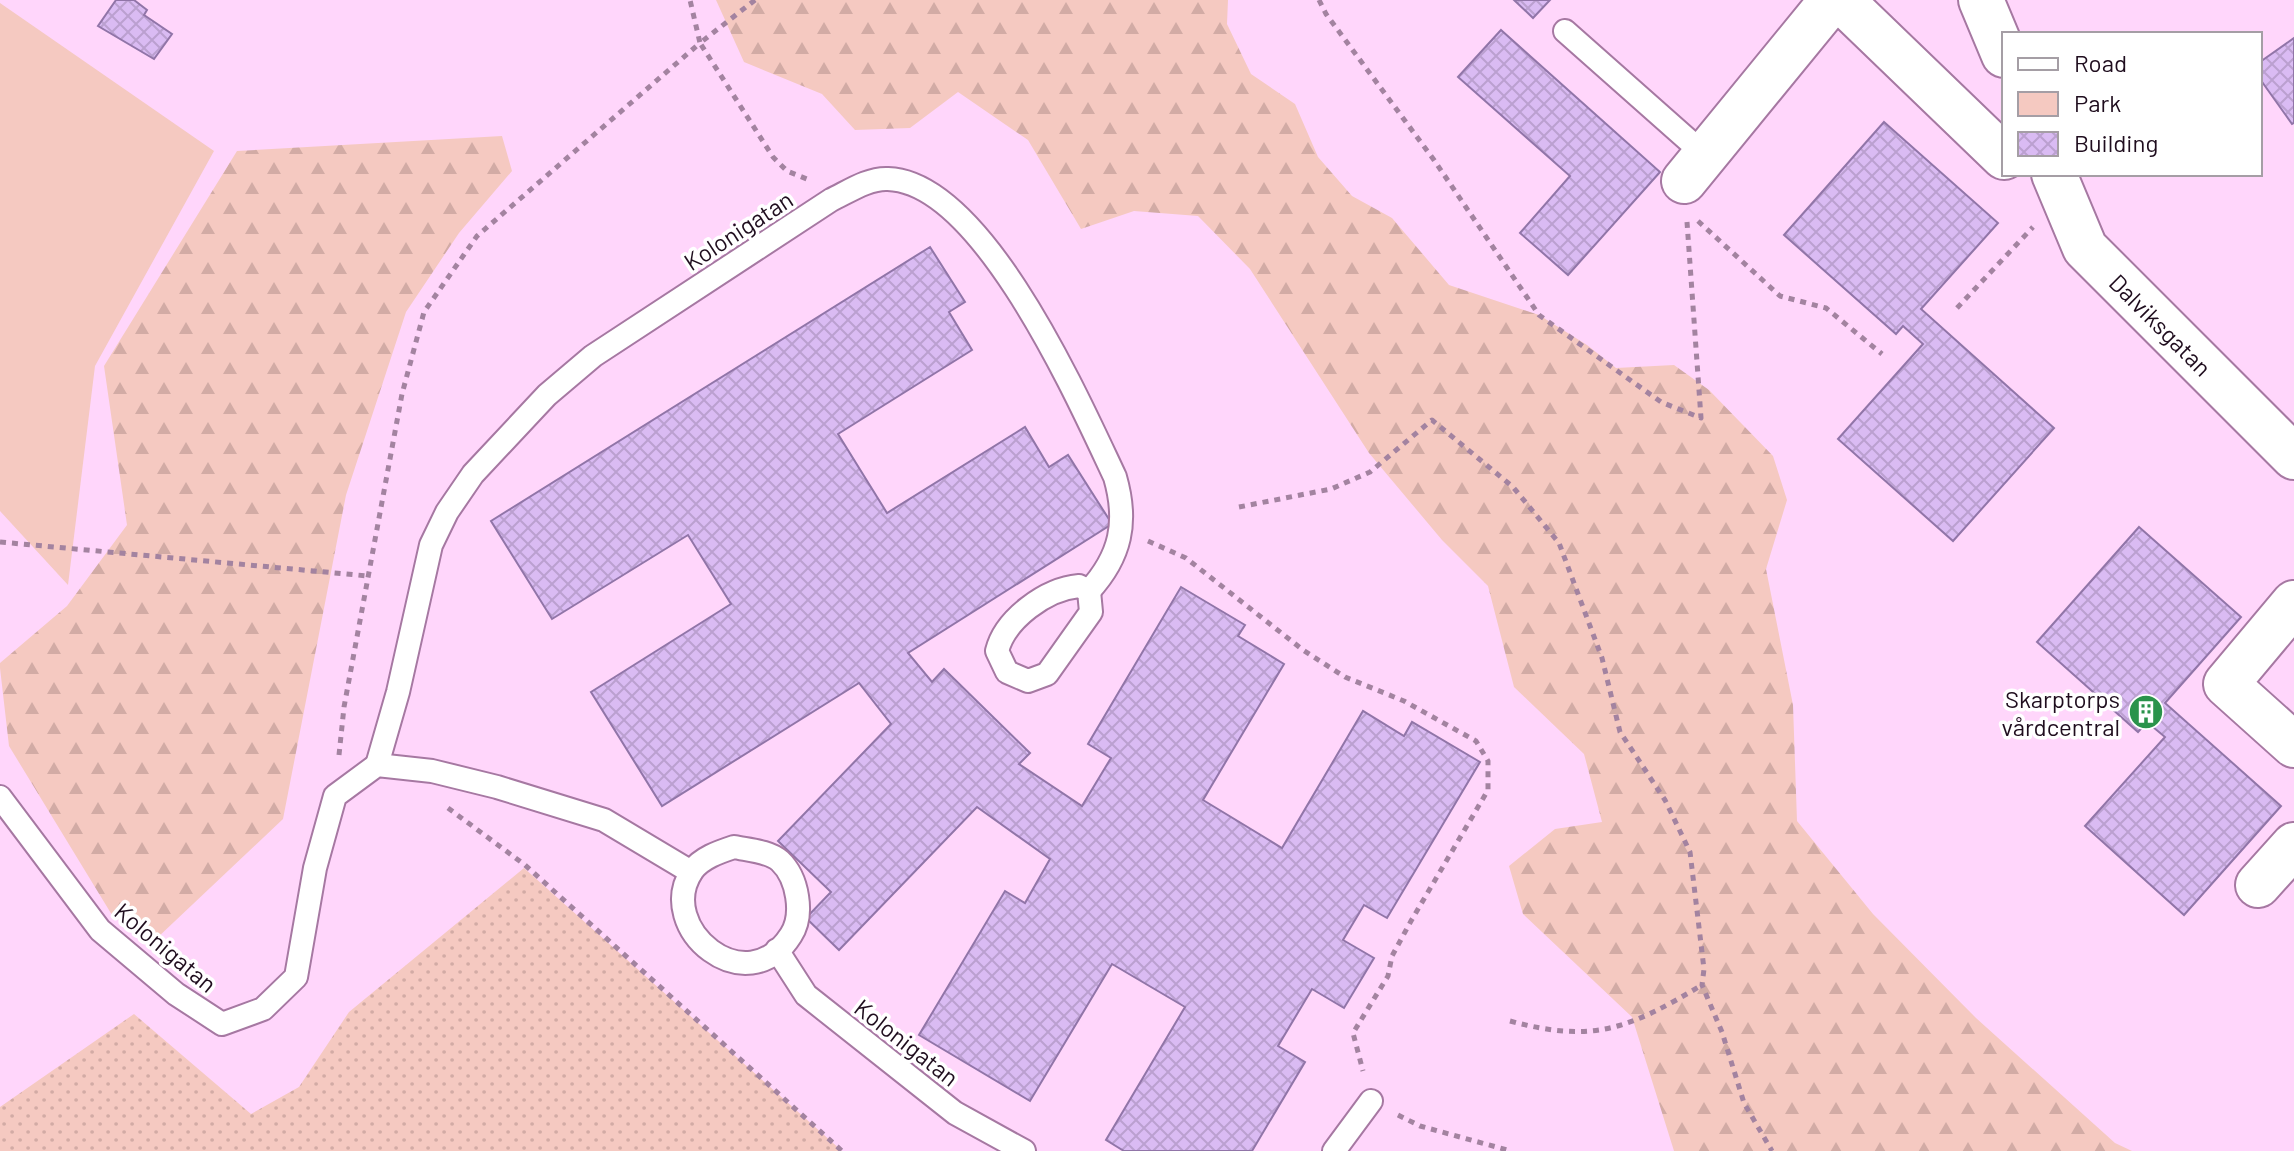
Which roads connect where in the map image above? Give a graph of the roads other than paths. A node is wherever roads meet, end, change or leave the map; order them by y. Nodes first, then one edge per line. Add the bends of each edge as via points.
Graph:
1 (1832, 0) edge
2 (1841, 0) edge
3 (1981, 0) edge
4 (1565, 31) dead end
5 (2002, 50) edge
6 (2002, 155) edge
7 (2024, 176) edge
8 (1692, 182) joint
9 (2053, 183) edge
10 (2294, 457) edge
11 (1089, 591) junction
12 (2294, 603) edge
13 (2294, 745) edge
14 (377, 765) junction
15 (0, 797) edge
16 (2294, 845) edge
17 (691, 872) junction
18 (2258, 885) dead end
19 (777, 950) junction
20 (1371, 1101) road end
21 (1024, 1151) edge
22 (1334, 1151) edge

1 - 8 street
2 - 6 street
3 - 5 street
4 - 8 lane
7 - 9 street via 2032,184
9 - 10 street, Dalviksgatan via 2085,248
11 - 11 lane, Kolonigatan via 1091,612 1047,674 1028,681 1007,672 997,651 1009,625 1057,590 1079,586
11 - 14 lane, Kolonigatan via 1107,572 1121,535 1123,502 1027,302 991,253 945,206 914,185 872,181 831,200 593,356 547,395 473,474 431,545
12 - 13 street via 2226,684
14 - 15 lane, Kolonigatan via 335,796 315,868 296,977 263,1009 222,1024 176,994 100,930
14 - 17 lane via 432,771 604,820
16 - 18 street
17 - 19 lane via 686,917 704,949 738,964 759,962
17 - 19 lane via 710,856 734,847 780,861 795,884 799,908 792,934
19 - 21 lane, Kolonigatan via 806,995 955,1113
20 - 22 lane

